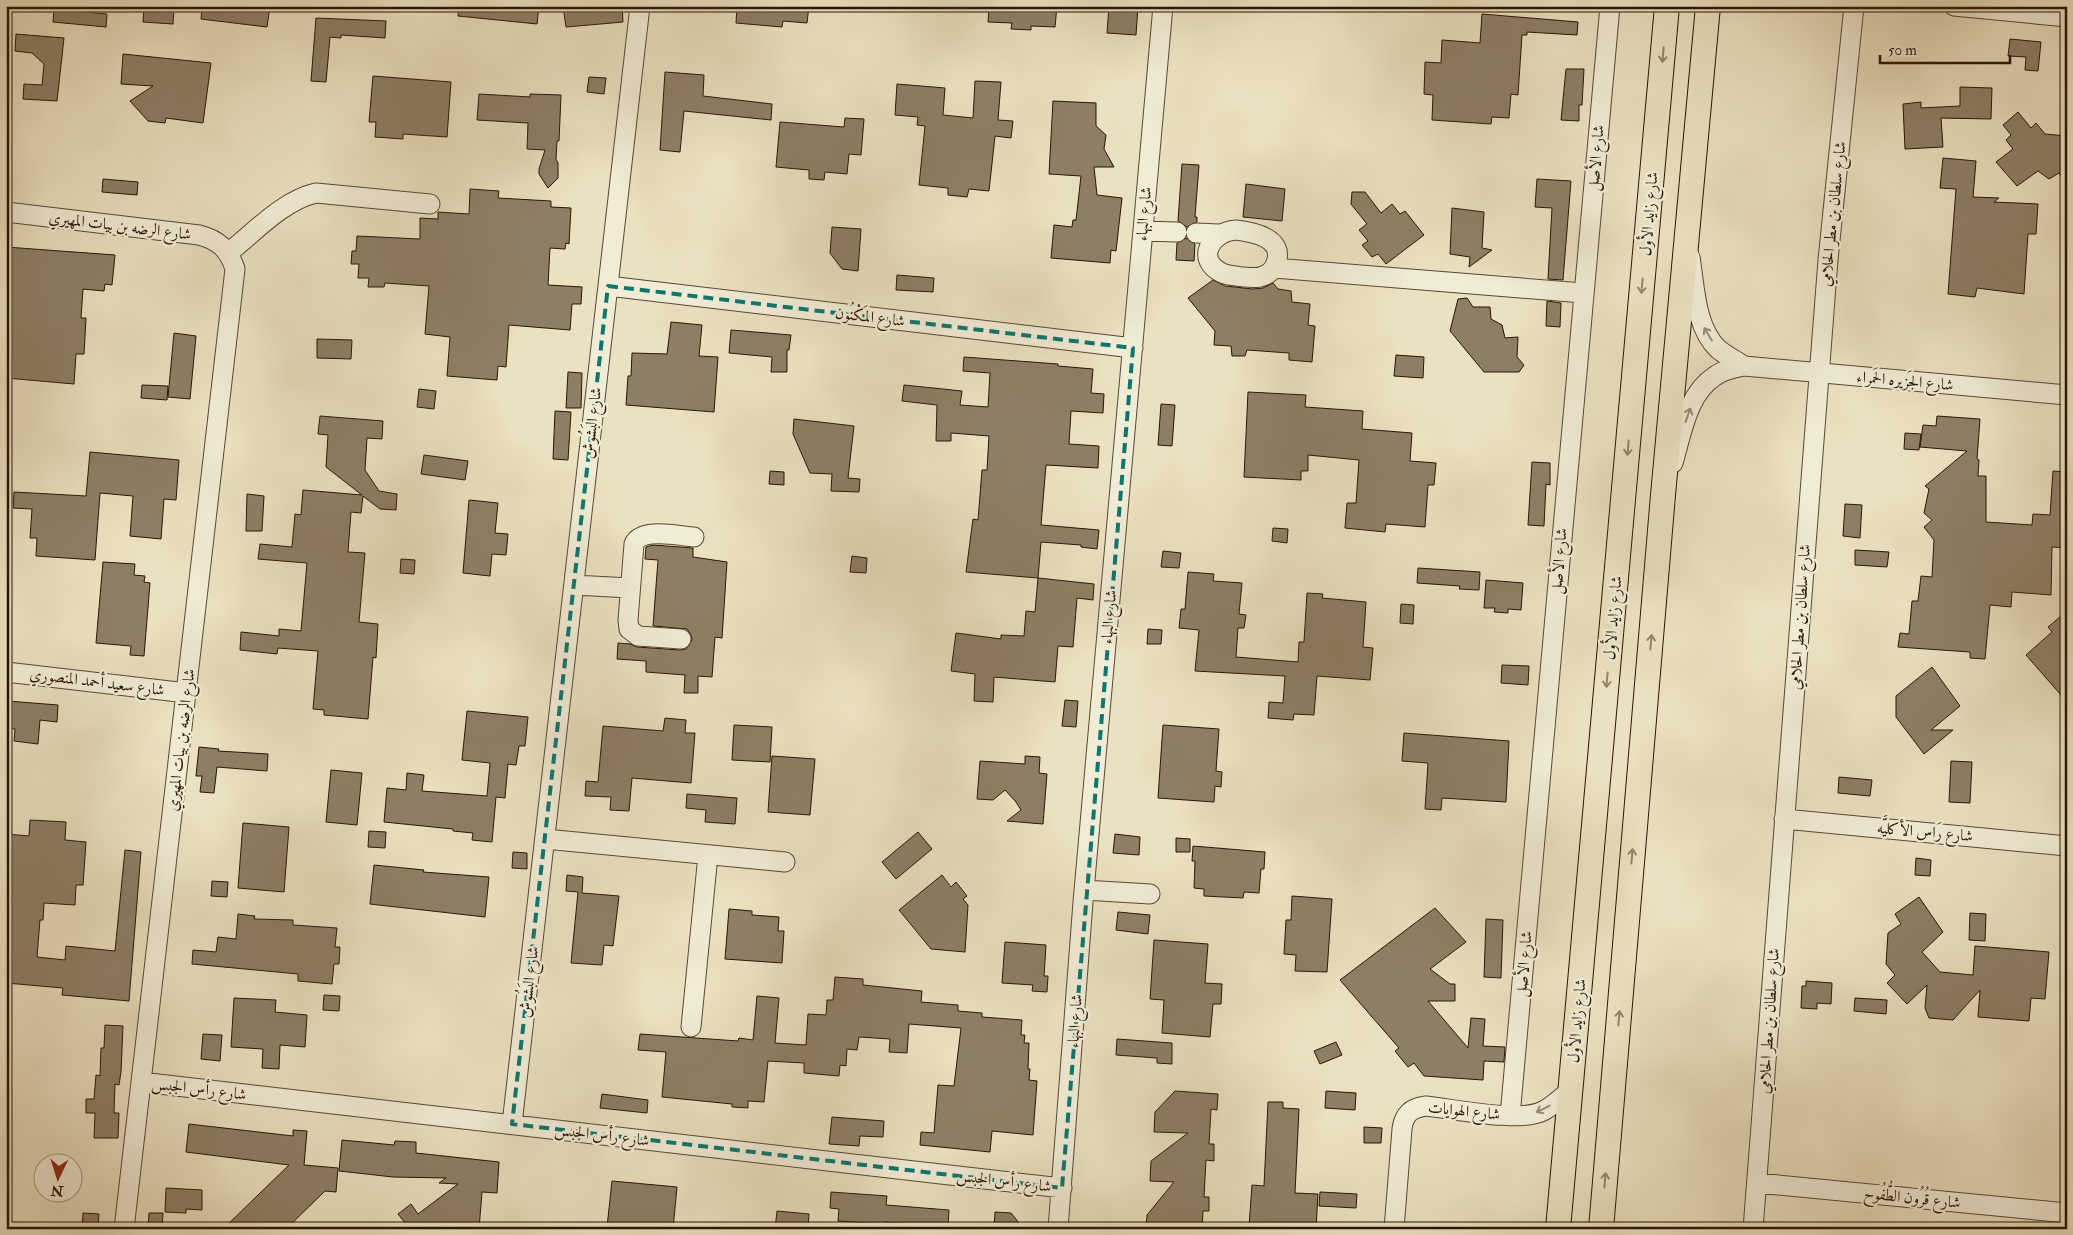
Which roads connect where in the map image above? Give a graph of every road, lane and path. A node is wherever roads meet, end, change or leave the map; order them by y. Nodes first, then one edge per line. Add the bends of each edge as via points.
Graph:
1 (640, 6) edge
2 (1163, 6) edge
3 (1610, 6) edge
4 (1667, 6) edge
5 (1708, 6) edge
6 (1854, 6) edge
7 (1954, 6) edge
8 (2067, 17) edge
9 (430, 204) dead end
10 (6, 212) edge
11 (1143, 230) junction
12 (1177, 232) dead end
13 (1196, 233) dead end
14 (1219, 234) junction
15 (1687, 238) junction
16 (228, 253) junction
17 (1274, 268) junction
18 (608, 286) junction
19 (1583, 293) junction
20 (1133, 348) junction
21 (1744, 366) junction
22 (1819, 374) junction
23 (2067, 395) edge
24 (1663, 495) junction
25 (694, 537) dead end
26 (574, 585) junction
27 (630, 588) junction
28 (681, 640) dead end
29 (6, 672) edge
30 (187, 693) junction
31 (1784, 819) junction
32 (545, 839) junction
33 (2067, 846) edge
34 (708, 855) junction
35 (785, 862) dead end
36 (1084, 890) junction
37 (1150, 894) dead end
38 (691, 1027) dead end
39 (141, 1082) junction
40 (1571, 1090) junction
41 (1510, 1116) junction
42 (512, 1124) junction
43 (1758, 1183) junction
44 (1062, 1188) junction
45 (2067, 1213) edge
46 (124, 1229) edge
47 (1058, 1229) edge
48 (1394, 1229) edge
49 (1558, 1229) edge
50 (1601, 1229) edge
51 (1753, 1229) edge

1 - 18 street, شارع البَشُوش
2 - 11 street, شارع البهاء
3 - 19 street, شارع الأصل
4 -> 40 main road, شارع زايد الأول
5 - 15 main road
6 - 22 street, شارع سلطان بن مطر الحلامي
7 - 8 street
9 - 16 street via 316,193 307,195 285,207
10 - 16 street, شارع الرضه بن بيات المهيري via 199,235 216,241
11 - 12 street
11 - 20 street, شارع البهاء
13 - 14 street
14 - 17 street via 1236,230 1254,232 1267,238 1276,248
14 - 17 street via 1209,251 1211,263 1219,271 1256,278
21 -> 15 street, شارع الجَزيره الحَمراء via 1718,349 1703,326
15 - 24 main road
16 - 30 street, شارع الرضه بن بيات المهيري via 235,278
17 - 19 street
18 - 20 street, شارع المَكْنُون
18 - 26 street, شارع البَشُوش
19 - 41 street, شارع الأصل
20 - 36 street, شارع البهاء
21 - 22 street, شارع الجَزيره الحَمراء
24 -> 21 street, شارع الجَزيره الحَمراء via 1688,413 1698,393 1721,372
22 - 23 street, شارع الجَزيره الحَمراء
22 - 31 street, شارع سلطان بن مطر الحلامي
50 -> 24 main road
25 - 27 street via 649,534 640,537 634,544
26 - 27 street
26 - 32 street, شارع البَشُوش
27 - 28 street via 628,624 633,634
29 - 30 street, شارع سعيد أحمد المنصوري
30 - 39 street, شارع الرضه بن بيات المهيري
31 - 33 street, شارع رَاس الأكليَّه
31 - 43 street, شارع سلطان بن مطر الحلامي
32 - 34 street
32 - 42 street, شارع البَشُوش
34 - 35 street
34 - 38 street
36 - 37 street
36 - 44 street, شارع البهاء
39 - 42 street, شارع رأس الجبس
39 - 46 street, شارع الرضه بن بيات المهيري
40 -> 41 street, شارع الهوايات via 1542,1112
40 - 49 main road, شارع زايد الأول
41 - 48 street, شارع الهوايات via 1426,1106 1416,1107 1408,1113 1403,1120
42 - 44 street, شارع رأس الجبس
43 - 45 street, شارع قُرُون الطُّفُوح
43 - 51 street, شارع سلطان بن مطر الحلامي
44 - 47 street, شارع البهاء

